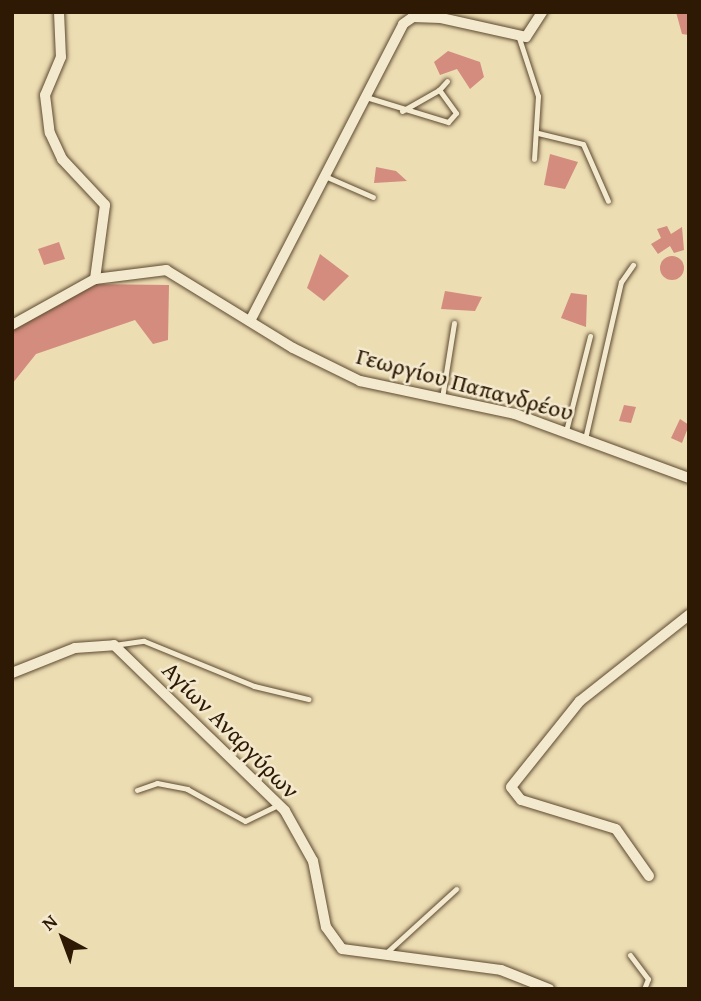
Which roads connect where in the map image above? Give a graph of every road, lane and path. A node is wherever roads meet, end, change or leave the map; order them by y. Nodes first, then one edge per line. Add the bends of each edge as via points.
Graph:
1 (59, 12) edge
2 (542, 12) edge
3 (519, 38) junction
4 (447, 81) dead end
5 (439, 90) junction
6 (366, 97) junction
7 (402, 111) junction
8 (538, 133) junction
9 (534, 159) dead end
10 (327, 177) junction
11 (373, 197) dead end
12 (608, 201) dead end
13 (634, 265) dead end
14 (95, 279) junction
15 (250, 321) junction
16 (454, 323) dead end
17 (12, 325) edge
18 (590, 336) dead end
19 (442, 398) junction
20 (565, 431) junction
21 (585, 439) junction
22 (688, 476) edge
23 (689, 615) edge
24 (114, 645) junction
25 (12, 673) edge
26 (308, 699) dead end
27 (137, 790) dead end
28 (280, 804) junction
29 (649, 876) dead end
30 (456, 889) dead end
31 (630, 955) dead end
32 (381, 958) junction
33 (549, 989) edge
34 (644, 989) edge

1 - 14 street via 61,57 45,95 50,133 62,159 105,205
2 - 3 street via 533,33
3 - 6 street via 413,17 396,33
3 - 8 lane via 534,76
4 - 5 lane
5 - 7 lane
5 - 7 lane via 456,113 453,120
6 - 7 lane
6 - 10 street
8 - 9 lane
8 - 12 lane via 583,144
10 - 11 lane
10 - 15 street
13 - 21 lane via 621,282
14 - 15 street, Γεωργίου Παπανδρέου via 166,270
14 - 17 street, Γεωργίου Παπανδρέου
15 - 19 street, Γεωργίου Παπανδρέου via 360,381
16 - 19 lane
18 - 20 lane
19 - 20 street, Γεωργίου Παπανδρέου
20 - 21 street, Γεωργίου Παπανδρέου
21 - 22 street, Γεωργίου Παπανδρέου
23 - 29 street via 580,701 511,787 521,800 616,829
24 - 25 street via 75,648
24 - 26 lane via 144,641 254,686
24 - 28 street, Αγίων Αναργύρων via 219,753
27 - 28 lane via 157,783 187,789 245,821
28 - 32 street, Αγίων Αναργύρων via 313,861 330,936 349,952
30 - 32 lane
31 - 34 lane via 646,974
32 - 33 street, Αγίων Αναργύρων via 501,970

